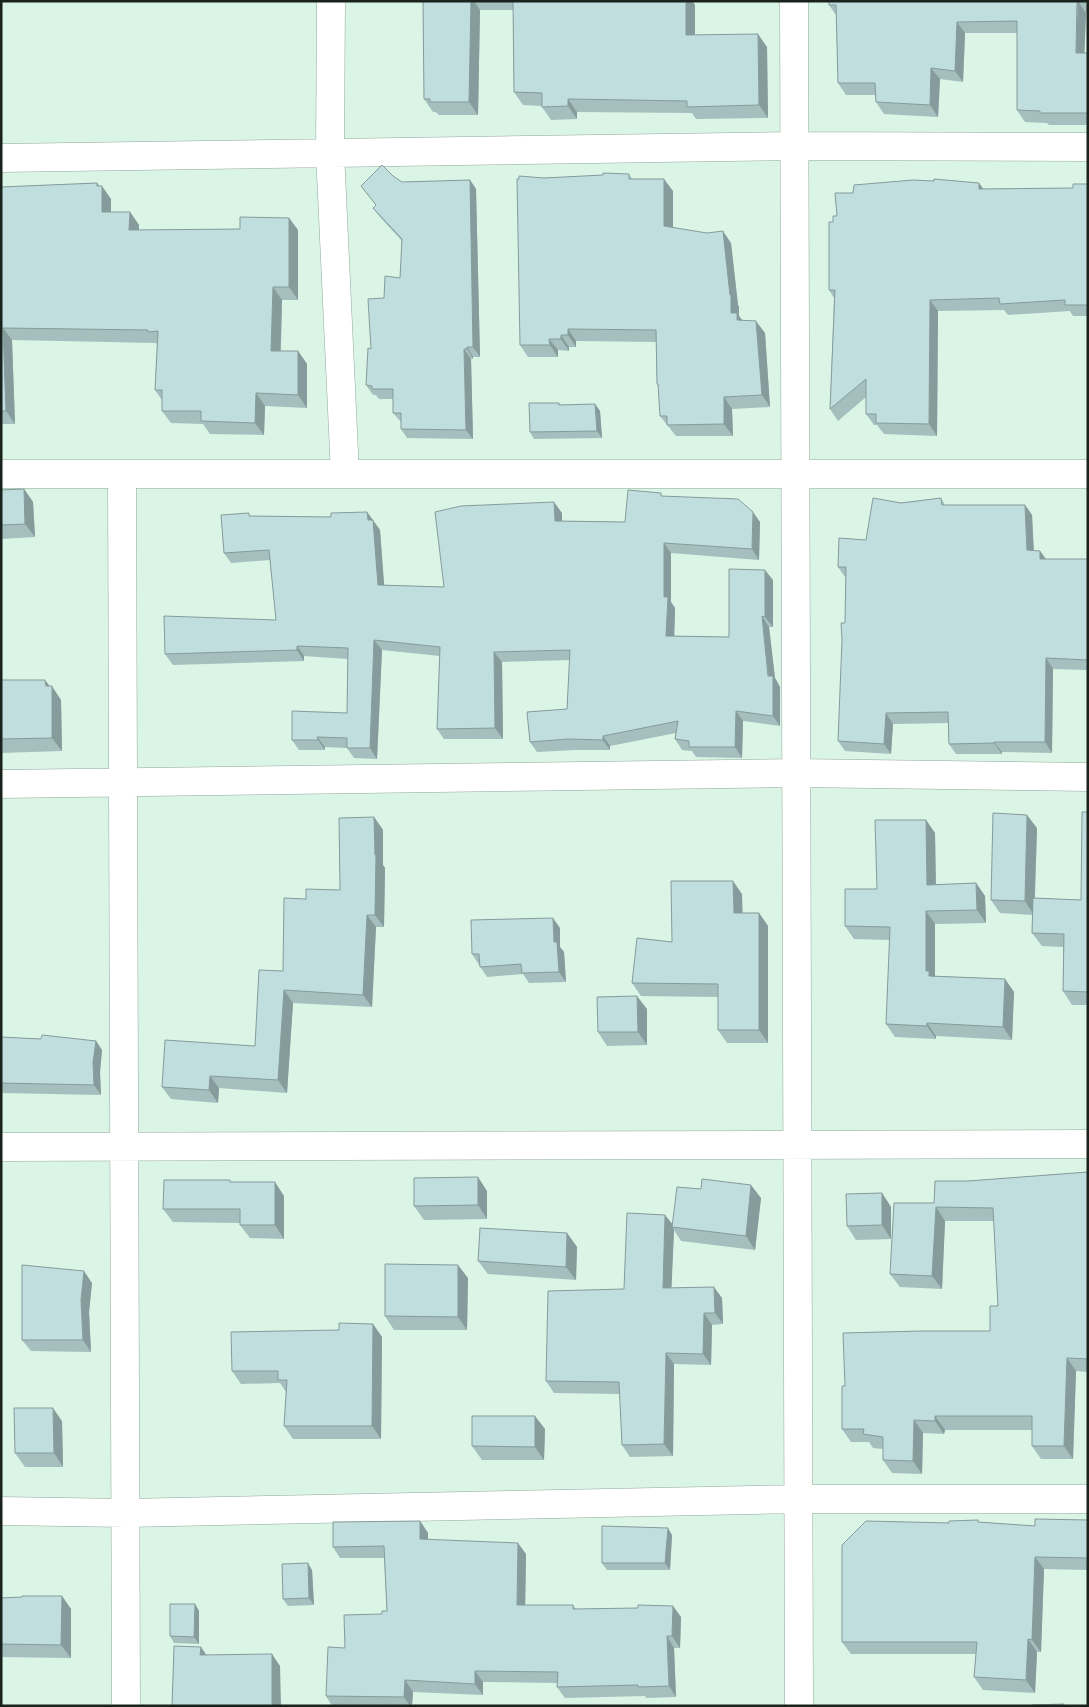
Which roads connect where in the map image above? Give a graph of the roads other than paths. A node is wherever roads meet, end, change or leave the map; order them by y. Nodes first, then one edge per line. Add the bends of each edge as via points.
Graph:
1 (332, 1) edge
2 (794, 1) edge
3 (794, 146) junction
4 (1088, 147) edge
5 (330, 152) junction
6 (1, 158) edge
7 (1, 474) edge
8 (122, 474) junction
9 (345, 474) junction
10 (795, 474) junction
11 (1088, 474) edge
12 (796, 773) junction
13 (1088, 777) edge
14 (124, 782) junction
15 (1, 784) edge
16 (1088, 1144) edge
17 (796, 1145) junction
18 (125, 1146) junction
19 (1, 1147) edge
20 (1088, 1498) edge
21 (798, 1499) junction
22 (1, 1511) edge
23 (126, 1512) junction
24 (126, 1706) edge
25 (799, 1706) edge

1 - 5 street
2 - 3 street
3 - 4 street
3 - 5 street
3 - 10 street
5 - 6 street
5 - 9 street
7 - 8 street
8 - 9 street
8 - 14 street
9 - 10 street
10 - 11 street
10 - 12 street
12 - 13 street
12 - 14 street
12 - 17 street
14 - 15 street
14 - 18 street
16 - 17 street
17 - 18 street
17 - 21 street
18 - 19 street
18 - 23 street
20 - 21 street
21 - 23 street
21 - 25 street
22 - 23 street
23 - 24 street

